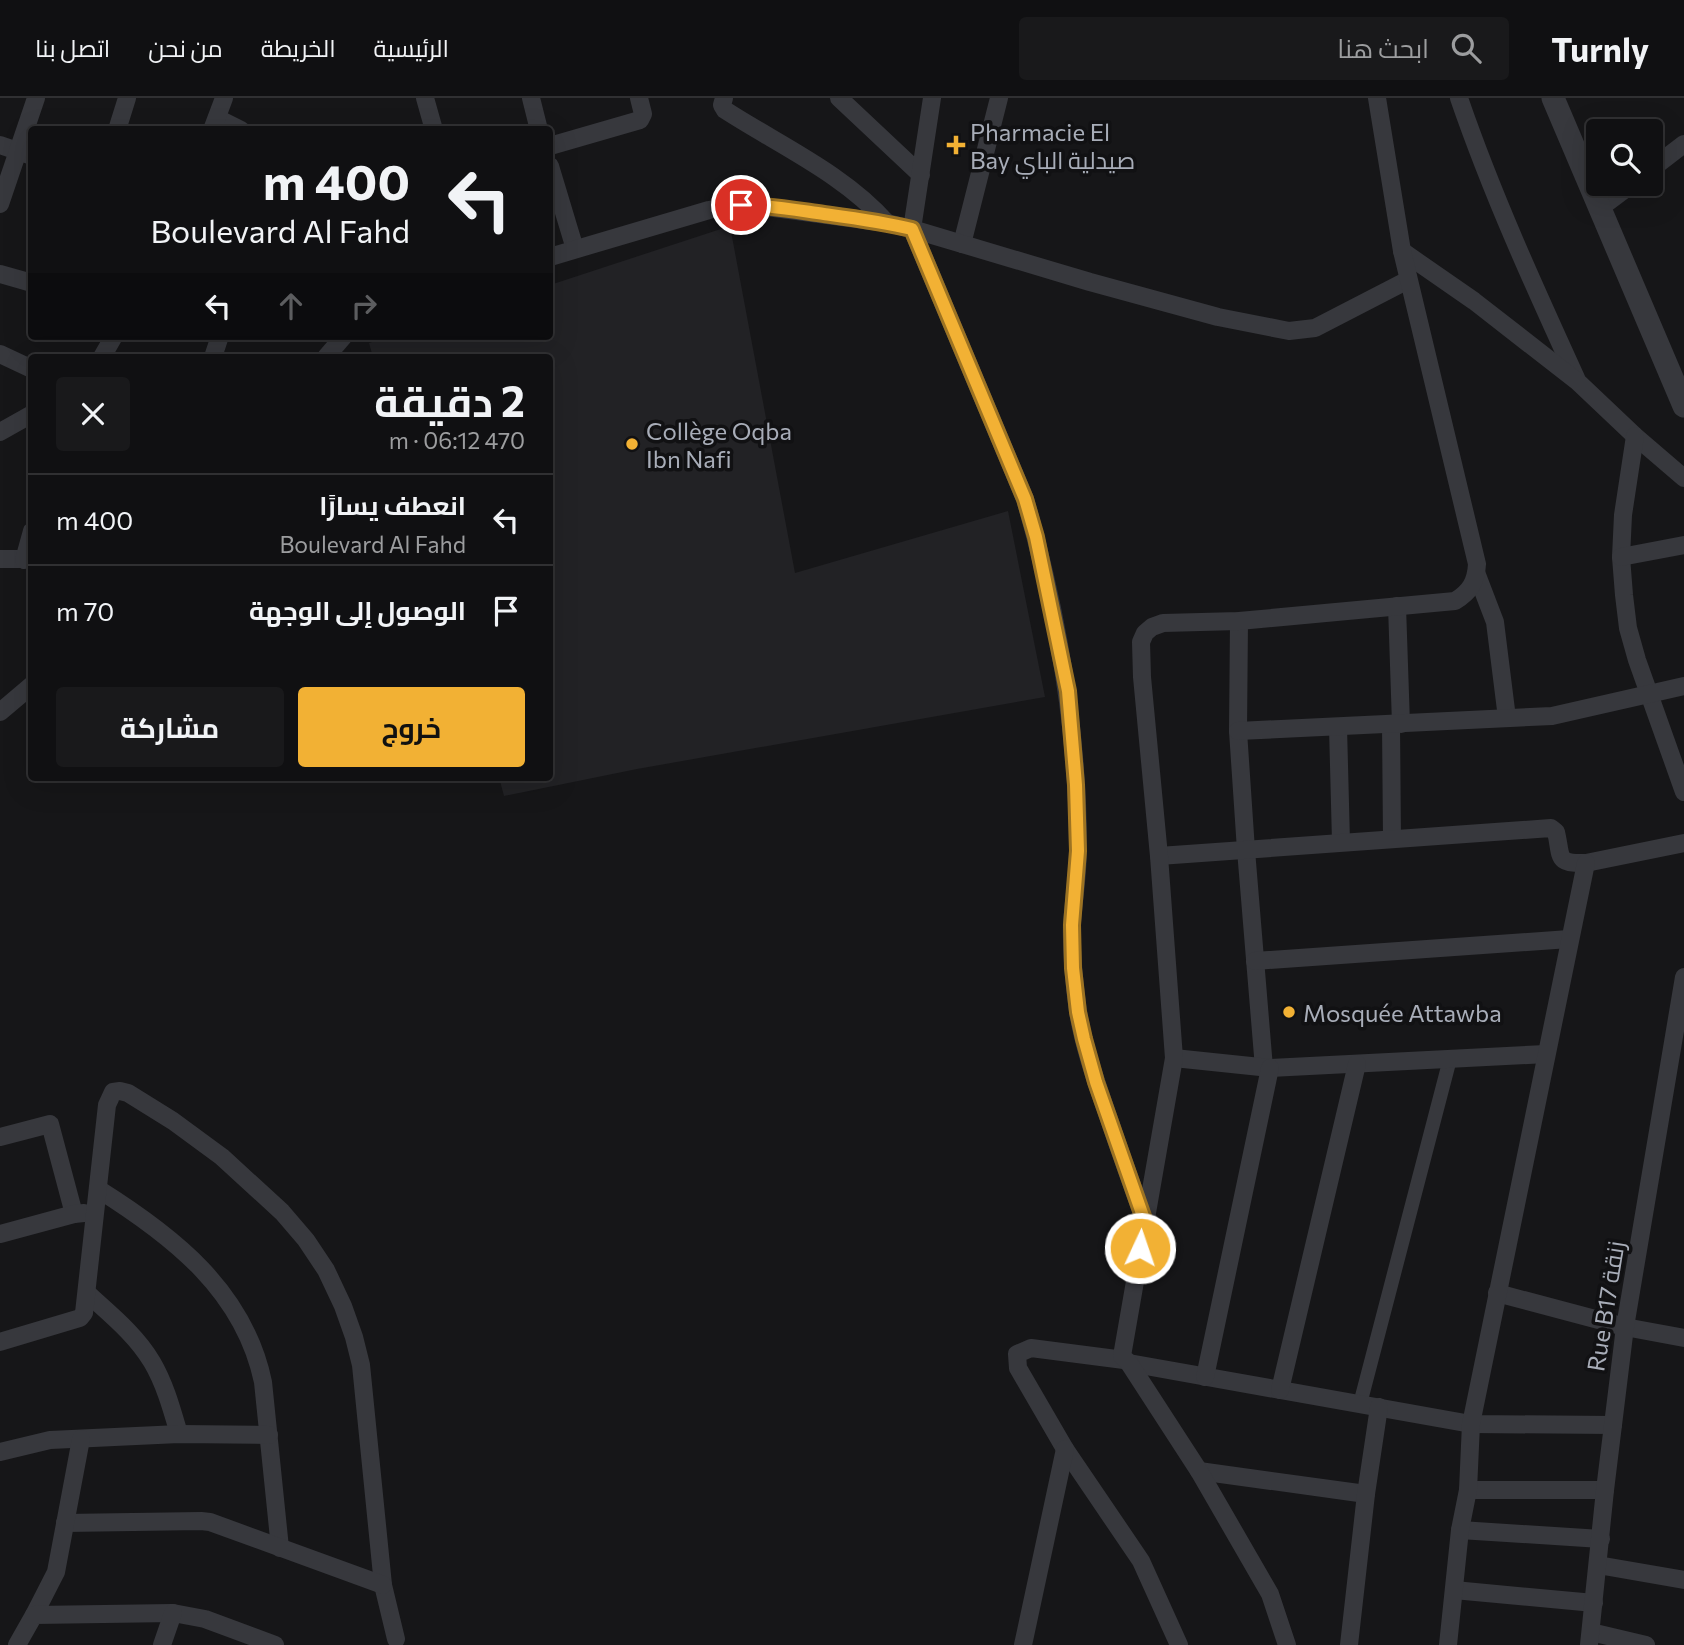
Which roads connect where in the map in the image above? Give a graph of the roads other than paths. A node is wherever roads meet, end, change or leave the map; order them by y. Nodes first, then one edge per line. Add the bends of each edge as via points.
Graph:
1 (36, 98) edge
2 (127, 98) edge
3 (224, 98) edge
4 (425, 98) edge
5 (531, 98) edge
6 (639, 98) edge
7 (724, 98) edge
8 (839, 98) edge
9 (932, 98) edge
10 (999, 98) edge
11 (1377, 98) edge
12 (1459, 98) edge
13 (1553, 98) edge
14 (214, 124) edge
15 (118, 126) edge
16 (433, 126) edge
17 (538, 126) edge
18 (1684, 144) edge
19 (553, 145) edge
20 (16, 150) edge
21 (1663, 160) edge
22 (921, 175) junction
23 (553, 176) edge
24 (1616, 196) edge
25 (0, 204) edge
26 (1600, 208) junction
27 (887, 223) junction
28 (912, 229) junction
29 (962, 244) junction
30 (575, 249) junction
31 (1402, 251) junction
32 (553, 256) edge
33 (0, 274) edge
34 (1408, 280) junction
35 (28, 282) edge
36 (341, 340) edge
37 (0, 354) edge
38 (329, 354) edge
39 (28, 367) edge
40 (1578, 382) junction
41 (1684, 406) edge
42 (28, 416) edge
43 (0, 432) edge
44 (1635, 436) junction
45 (1684, 478) edge
46 (1684, 545) edge
47 (1620, 557) junction
48 (0, 559) edge
49 (28, 559) edge
50 (1476, 575) junction
51 (1397, 606) junction
52 (1240, 621) junction
53 (1684, 686) edge
54 (28, 688) edge
55 (1649, 694) junction
56 (0, 712) edge
57 (1507, 718) junction
58 (1396, 724) junction
59 (1338, 727) junction
60 (1238, 731) junction
61 (1684, 792) edge
62 (1392, 839) junction
63 (1341, 842) junction
64 (1684, 843) edge
65 (1246, 850) junction
66 (1159, 856) junction
67 (1586, 863) junction
68 (1569, 939) junction
69 (1255, 961) junction
70 (1684, 977) edge
71 (1546, 1054) junction
72 (1174, 1058) junction
73 (1450, 1059) junction
74 (1357, 1064) junction
75 (1267, 1068) junction
76 (0, 1137) edge
77 (98, 1189) junction
78 (95, 1212) junction
79 (74, 1214) junction
80 (1145, 1222) junction
81 (0, 1234) edge
82 (1497, 1293) junction
83 (88, 1294) junction
84 (1625, 1327) junction
85 (1684, 1338) edge
86 (0, 1342) edge
87 (1127, 1361) junction
88 (1205, 1377) junction
89 (1280, 1390) junction
90 (1360, 1404) junction
91 (1379, 1407) junction
92 (1471, 1424) junction
93 (1613, 1425) junction
94 (179, 1434) junction
95 (269, 1435) junction
96 (80, 1439) junction
97 (1065, 1449) junction
98 (0, 1452) edge
99 (1199, 1471) junction
100 (1468, 1490) junction
101 (1605, 1490) junction
102 (1366, 1494) junction
103 (65, 1523) junction
104 (1460, 1531) junction
105 (1601, 1539) junction
106 (280, 1548) junction
107 (1598, 1565) junction
108 (1684, 1580) edge
109 (383, 1585) junction
110 (1454, 1590) junction
111 (1594, 1603) junction
112 (173, 1612) junction
113 (34, 1615) junction
114 (396, 1639) dead end
115 (1590, 1639) edge
116 (268, 1643) edge
117 (17, 1645) edge
118 (162, 1645) edge
119 (1023, 1645) edge
120 (1179, 1645) edge
121 (1287, 1645) edge
122 (1349, 1645) edge
123 (1448, 1645) edge
124 (1646, 1645) edge

1 - 20 street
2 - 15 street
3 - 14 street
4 - 16 street
5 - 17 street
6 - 19 street via 640,120
7 - 27 street via 725,110 860,196
8 - 22 street
9 - 22 street
10 - 29 street
11 - 31 street
12 - 40 street via 1499,203
13 - 26 street
18 - 21 street
20 - 25 street
22 - 28 street
23 - 30 street
24 - 26 street
26 - 41 street
27 - 28 street
27 - 30 street via 741,205
28 - 29 street
28 - 80 street via 1025,499 1036,537 1068,691 1076,785 1078,851 1072,925 1078,1012 1096,1082
29 - 34 street via 1218,317 1289,331 1315,328
30 - 32 street
31 - 34 street
31 - 40 street
33 - 35 street
34 - 50 street
36 - 38 street
37 - 39 street
40 - 44 street
42 - 43 street
44 - 45 street
44 - 47 street
46 - 47 street
47 - 55 street via 1628,628
48 - 49 street
50 - 51 street via 1472,586 1455,601
50 - 57 street via 1495,622
51 - 52 street
51 - 58 street
52 - 60 street
52 - 66 street via 1163,623 1145,633 1141,642
53 - 55 street
54 - 56 street
55 - 57 street via 1552,716
55 - 61 street
57 - 58 street
58 - 59 street
58 - 62 street
59 - 60 street
59 - 63 street
60 - 65 street
62 - 63 street
62 - 67 street via 1551,828 1564,862
63 - 65 street
64 - 67 street
65 - 66 street
65 - 69 street
66 - 72 street
67 - 68 street
68 - 69 street
68 - 71 street
69 - 75 street
70 - 84 street, Rue B17 زنقة
71 - 73 street
71 - 82 street
72 - 75 street
72 - 80 street
73 - 74 street
73 - 90 street
74 - 75 street
74 - 89 street
75 - 88 street
76 - 79 street via 50,1124
77 - 78 street
77 - 95 street via 167,1236 235,1311 258,1359
77 - 109 street via 109,1098 120,1091 173,1121 222,1157 306,1240 343,1307 361,1365
78 - 79 street
78 - 83 street
79 - 81 street
80 - 87 street via 1122,1350
82 - 84 street
82 - 92 street
83 - 86 street via 80,1318
83 - 94 street via 122,1324 153,1363
84 - 85 street
84 - 93 street, Rue B17 زنقة
87 - 88 street
87 - 97 street via 1031,1348 1017,1354 1018,1368
87 - 99 street
88 - 89 street
89 - 90 street
90 - 91 street
91 - 92 street
91 - 102 street
92 - 93 street
92 - 100 street
93 - 101 street, Rue B17 زنقة
94 - 95 street
94 - 96 street
95 - 106 street
96 - 98 street via 50,1440
96 - 103 street
97 - 119 street
97 - 120 street via 1141,1561
99 - 102 street
99 - 121 street via 1270,1594
100 - 101 street
100 - 104 street
101 - 105 street, Rue B17 زنقة
102 - 122 street
103 - 106 street via 201,1521
103 - 113 street via 56,1572
104 - 105 street
104 - 110 street
105 - 107 street, Rue B17 زنقة
106 - 109 street
107 - 108 street
107 - 111 street, Rue B17 زنقة
109 - 114 street
110 - 111 street
110 - 123 street
111 - 115 street, Rue B17 زنقة
112 - 113 street
112 - 116 street
112 - 118 street
113 - 117 street
115 - 124 street

